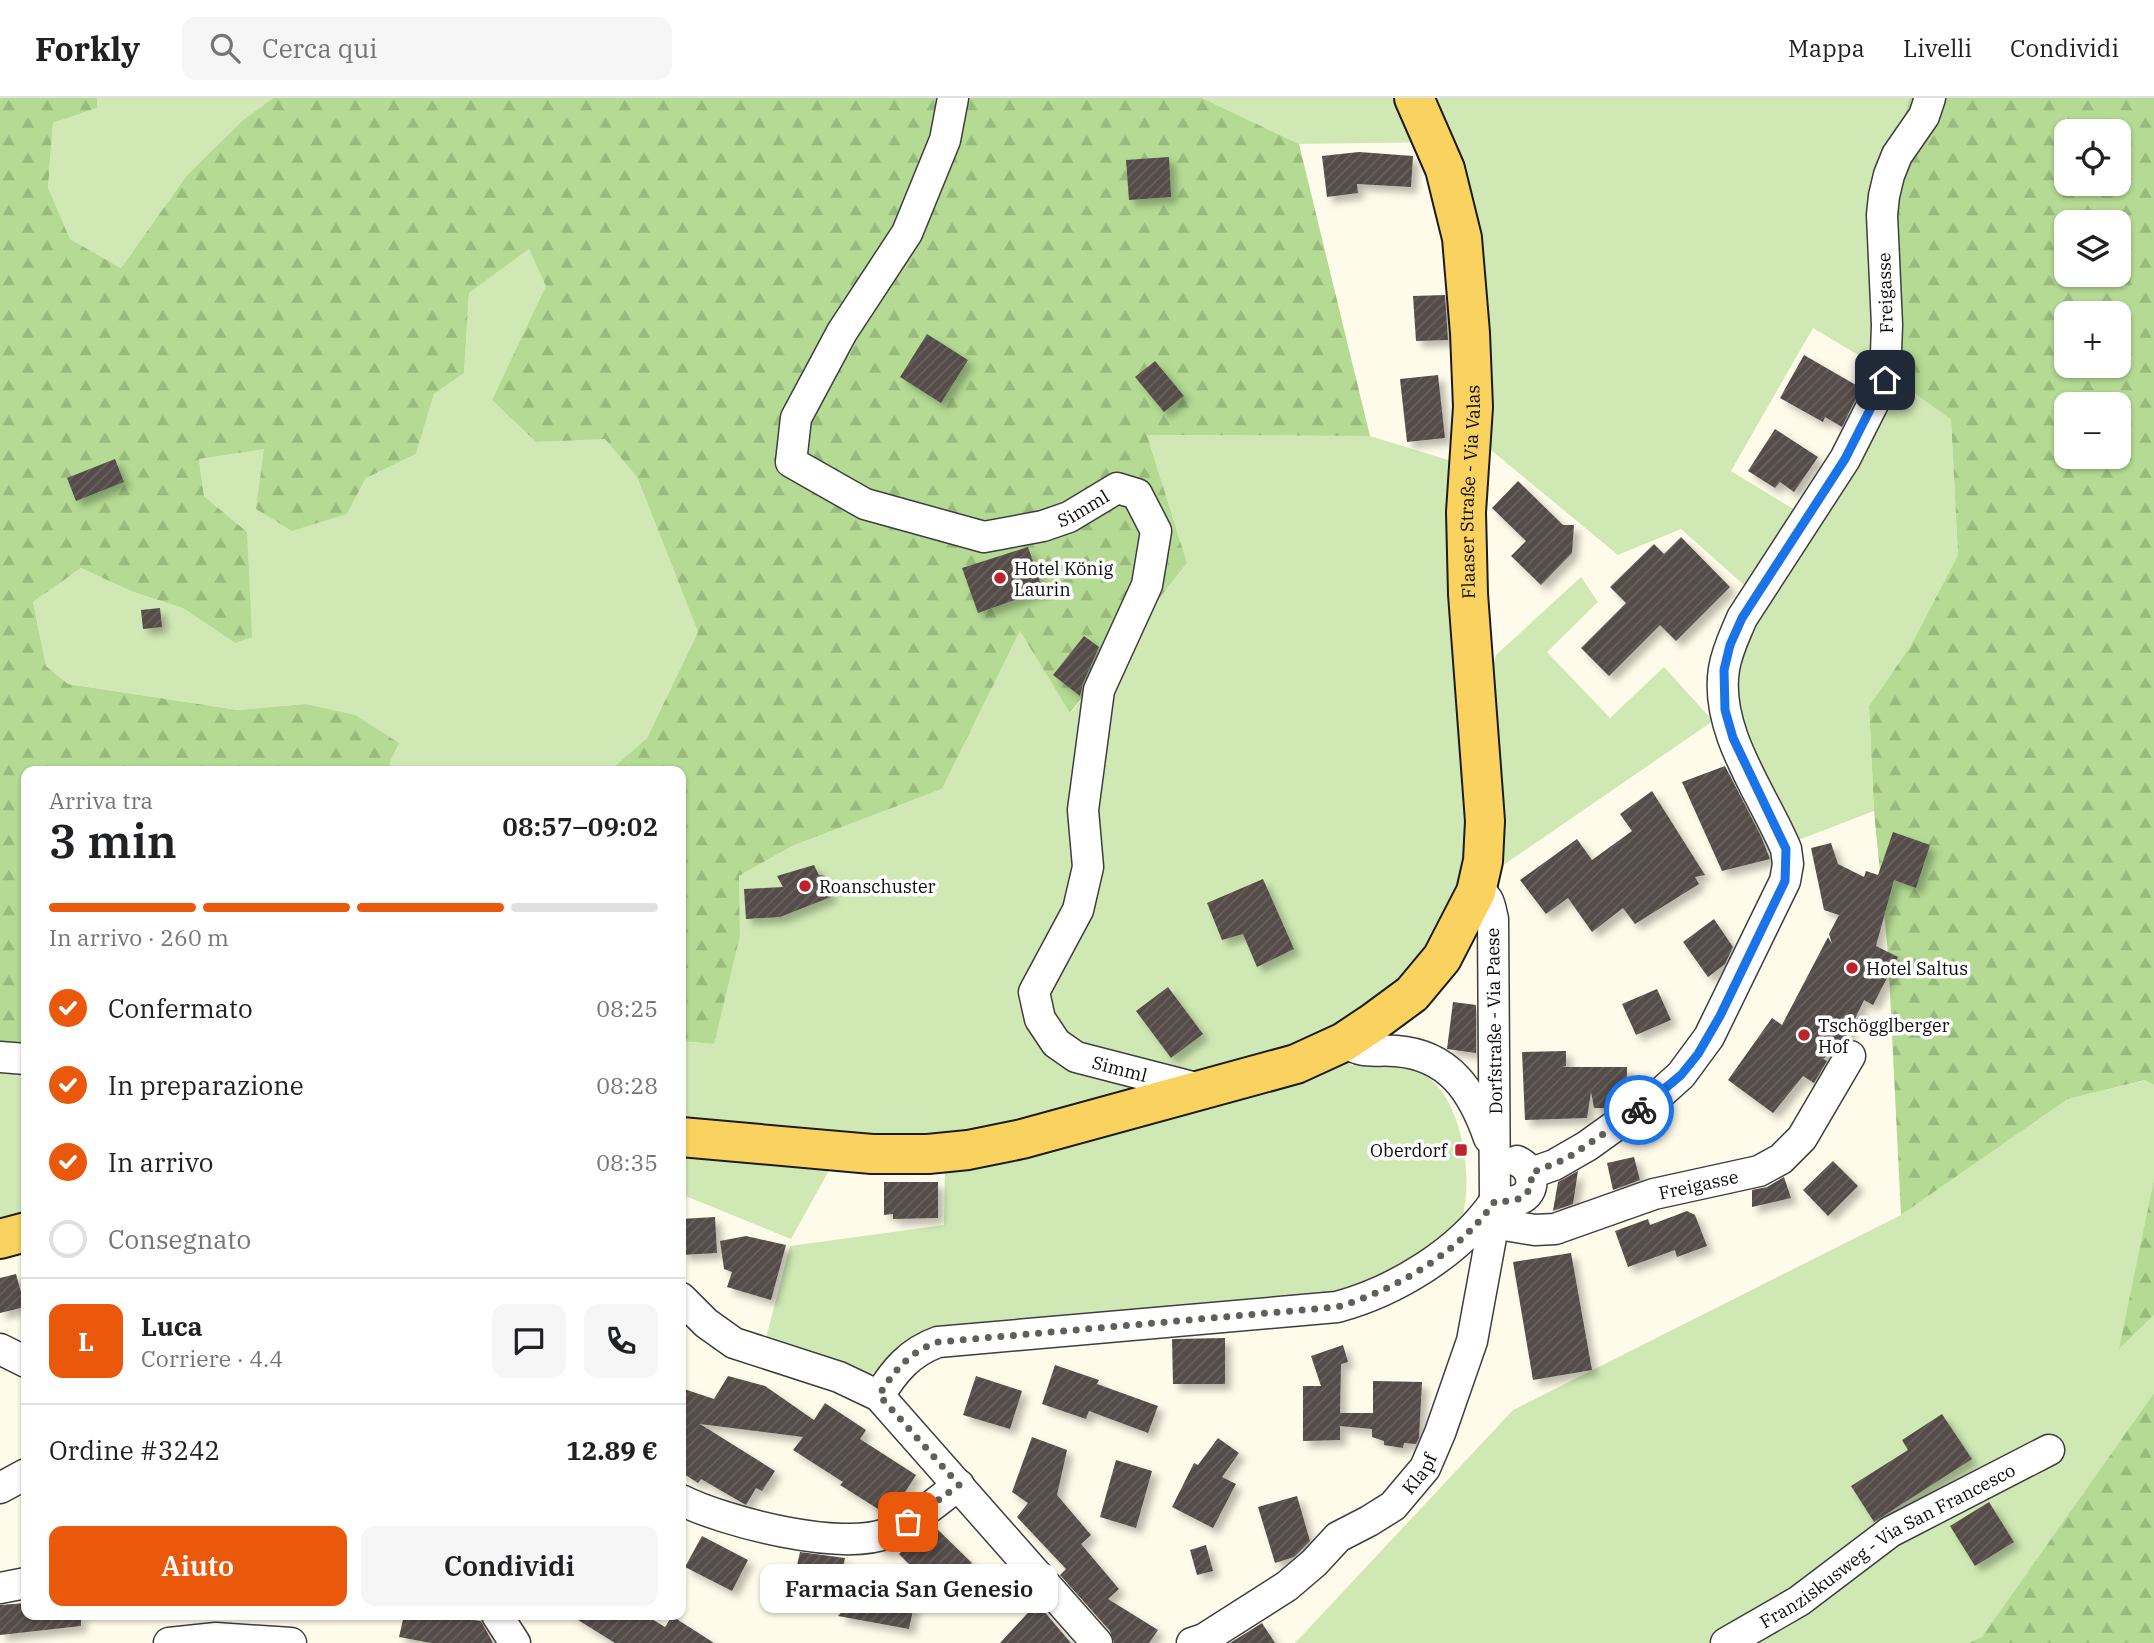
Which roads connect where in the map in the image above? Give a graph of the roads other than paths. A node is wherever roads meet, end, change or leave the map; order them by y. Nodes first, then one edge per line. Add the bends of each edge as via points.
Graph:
1 (953, 98) edge
2 (1414, 98) edge
3 (1930, 98) edge
4 (1476, 892) junction
5 (1344, 1042) junction
6 (1850, 1056) dead end
7 (0, 1057) edge
8 (21, 1059) edge
9 (1204, 1090) junction
10 (686, 1137) edge
11 (1496, 1159) junction
12 (1531, 1173) junction
13 (1494, 1212) junction
14 (21, 1233) edge
15 (0, 1239) edge
16 (686, 1303) edge
17 (879, 1395) junction
18 (2049, 1450) dead end
19 (21, 1477) edge
20 (959, 1485) junction
21 (0, 1488) edge
22 (686, 1502) edge
23 (21, 1584) edge
24 (0, 1588) edge
25 (499, 1620) edge
26 (170, 1643) edge
27 (291, 1643) edge
28 (515, 1643) edge
29 (1097, 1643) edge
30 (1192, 1643) edge
31 (1726, 1643) edge

1 - 9 street, Simml via 945,141 907,233 842,332 796,418 791,462 865,503 984,537 1069,517 1117,488 1137,494 1156,531 1147,584 1099,690 1083,810 1088,867 1078,910 1034,992 1040,1019 1056,1043 1076,1057
2 - 4 main road, Flaaser Straße - Via Valas via 1444,169 1462,238 1470,333 1473,407 1466,512 1468,594 1486,821
3 - 12 street, Freigasse via 1924,116 1898,155 1884,196 1885,380 1845,459 1742,618 1724,670 1728,725 1786,849 1785,881 1709,1037 1681,1075 1587,1146
4 - 5 main road, Flaaser Straße - Via Valas via 1442,958 1412,994
4 - 11 street, Dorfstraße - Via Paese via 1488,900 1493,919
5 - 9 main road, Flaaser Straße - Via Valas via 1296,1064
5 - 11 street, Dorfstraße - Via Paese via 1367,1052 1424,1055 1439,1062 1471,1098
6 - 13 street, Freigasse via 1802,1138 1781,1159 1759,1171 1654,1194 1555,1229 1535,1230
7 - 8 street
9 - 10 main road, Flaaser Straße - Via Valas via 1022,1139 928,1154 872,1154
11 - 12 street via 1518,1161
11 - 13 street, Dorfstraße - Via Paese
12 - 13 street via 1526,1195
13 - 17 street via 1403,1281 1357,1302 938,1342 906,1360
13 - 30 street, Klapf via 1472,1341 1420,1475 1393,1506 1338,1537 1287,1586
14 - 15 main road
16 - 17 street via 734,1343
17 - 20 street
18 - 31 street, Franziskusweg - Via San Francesco via 1890,1532 1799,1601
19 - 21 street
20 - 22 street via 887,1533 849,1540 740,1521
20 - 29 street
23 - 24 street
25 - 28 street
26 - 27 street via 216,1638

